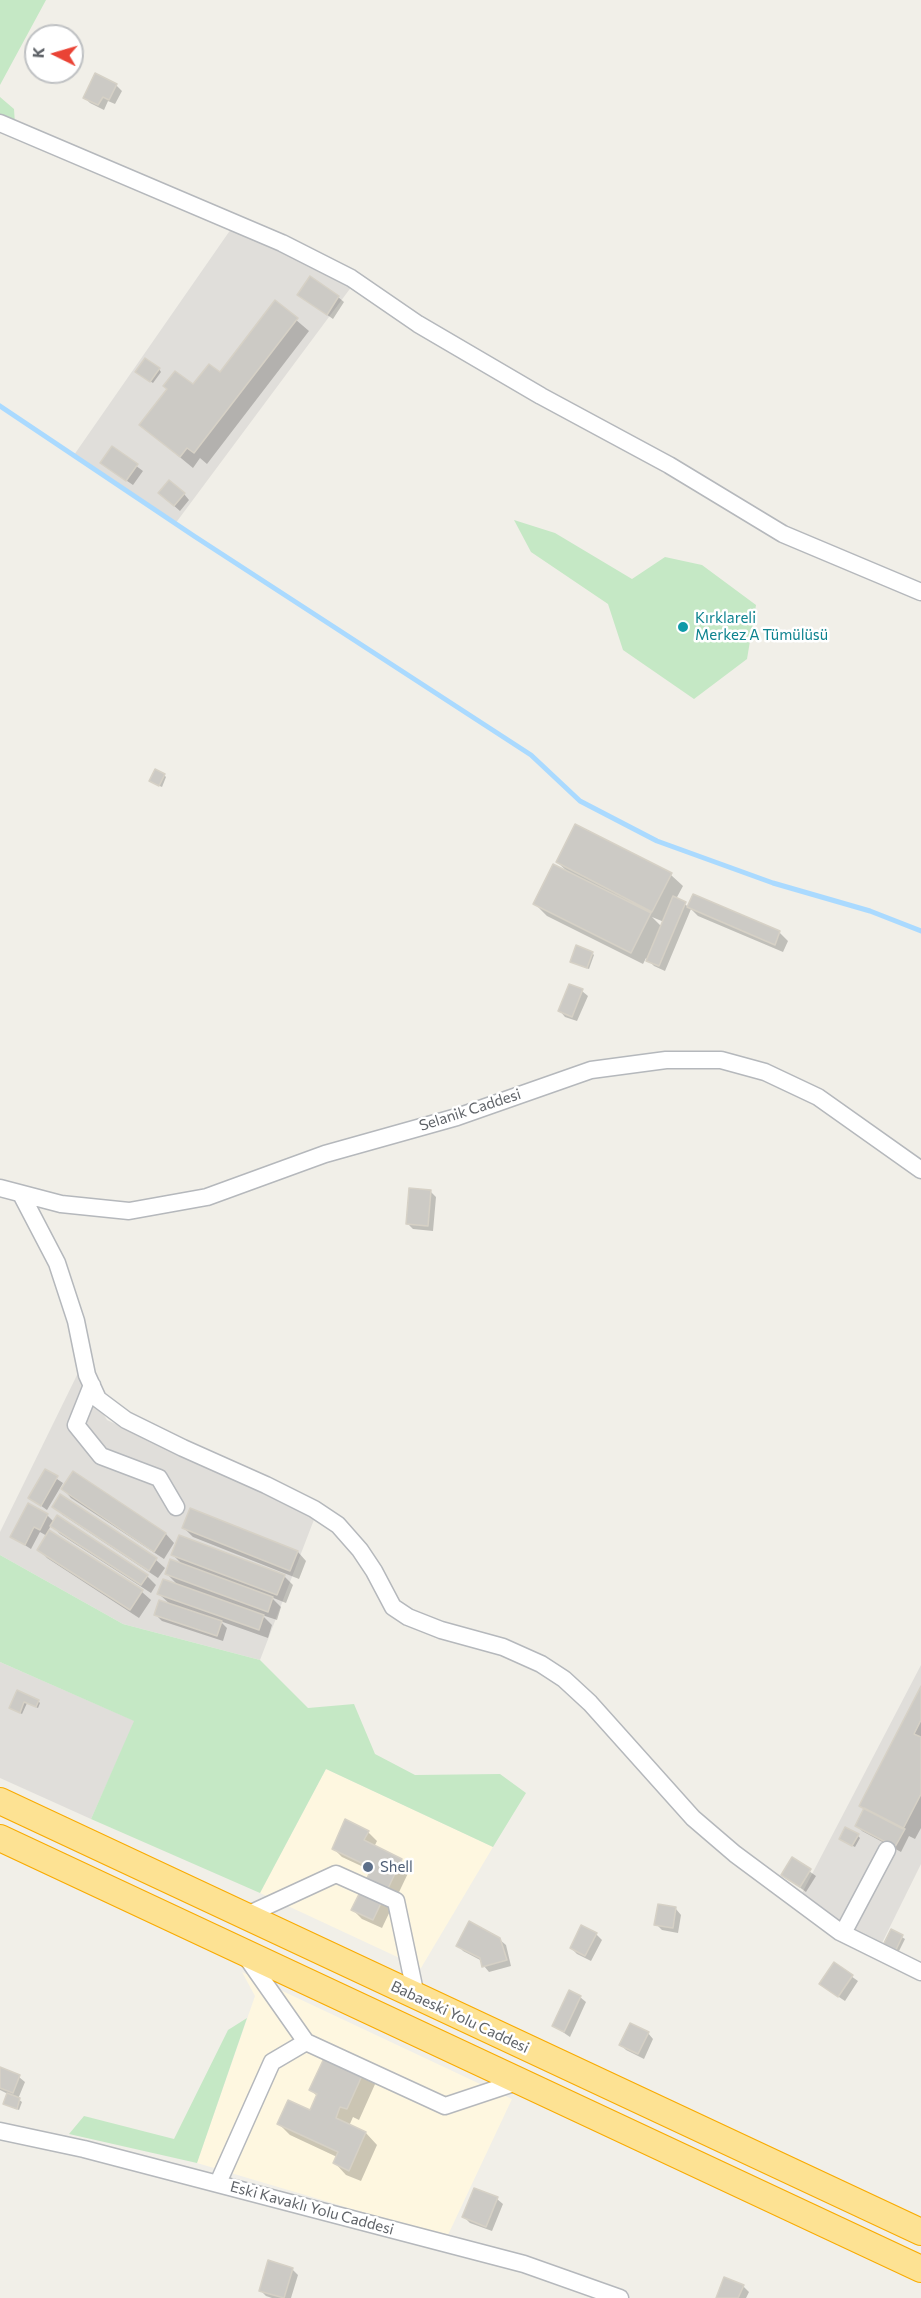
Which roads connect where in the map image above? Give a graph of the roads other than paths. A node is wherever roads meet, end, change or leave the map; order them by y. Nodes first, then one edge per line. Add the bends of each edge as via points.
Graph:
1 (0, 123) edge
2 (921, 592) edge
3 (921, 1170) edge
4 (0, 1188) edge
5 (21, 1194) junction
6 (92, 1385) junction
7 (176, 1507) dead end
8 (0, 1801) edge
9 (0, 1838) edge
10 (887, 1850) dead end
11 (244, 1916) junction
12 (843, 1933) junction
13 (242, 1952) junction
14 (921, 1972) edge
15 (416, 1996) junction
16 (306, 2042) junction
17 (520, 2081) junction
18 (0, 2131) edge
19 (218, 2183) junction
20 (921, 2232) edge
21 (921, 2269) edge
22 (621, 2298) edge

1 - 2 street via 282,243 351,278 418,324 783,534
3 - 5 street, Selanik Caddesi via 818,1097 765,1072 720,1060 666,1060 591,1070 457,1116 325,1154 207,1197 129,1211 61,1204
4 - 5 street, Selanik Caddesi
5 - 6 street via 57,1263
6 - 7 street via 76,1425 100,1456 159,1478
6 - 12 street via 98,1399 126,1420 266,1485 338,1525 374,1570 393,1607 408,1617 503,1647 542,1664 564,1679 693,1818 735,1854
8 - 11 highway, Babaeski Yolu Caddesi
9 - 13 highway
10 - 12 street
11 - 15 highway, Babaeski Yolu Caddesi
11 - 15 street via 336,1874 386,1896 396,1901
12 - 14 street
13 - 16 street
13 - 17 highway
15 - 20 highway, Babaeski Yolu Caddesi
16 - 17 street via 445,2106
16 - 19 street via 272,2062
17 - 21 highway
18 - 19 street, Eski Kavaklı Yolu Caddesi
19 - 22 street, Eski Kavaklı Yolu Caddesi via 524,2264

